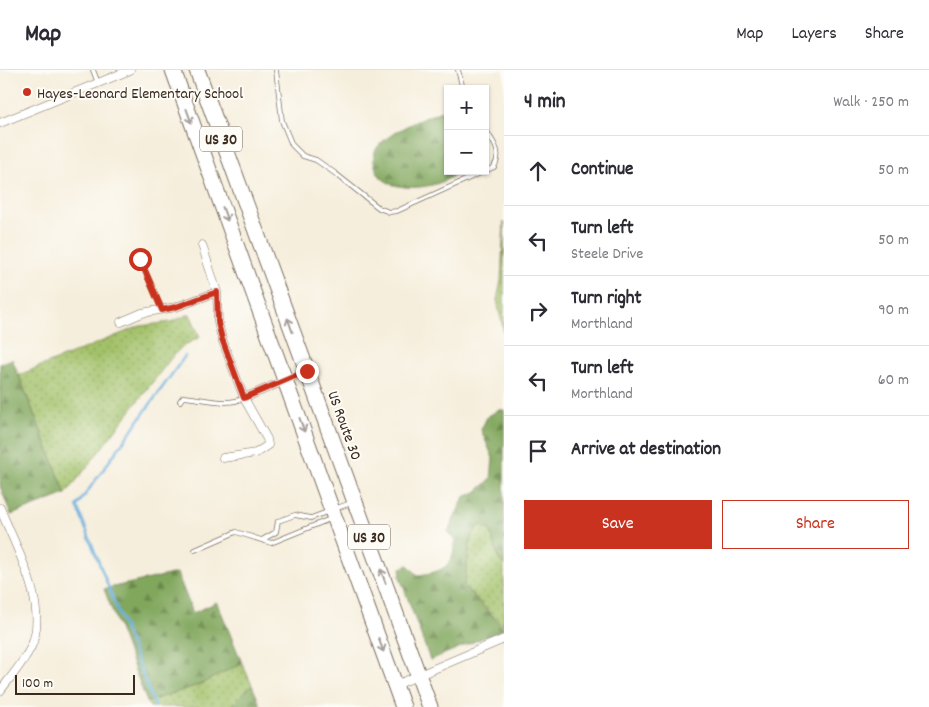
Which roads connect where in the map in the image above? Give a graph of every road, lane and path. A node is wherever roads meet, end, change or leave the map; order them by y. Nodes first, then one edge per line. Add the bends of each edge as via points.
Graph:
1 (93, 70) edge
2 (130, 70) edge
3 (172, 70) edge
4 (197, 70) edge
5 (276, 70) edge
6 (458, 70) edge
7 (98, 83) junction
8 (462, 85) edge
9 (0, 123) edge
10 (486, 130) edge
11 (202, 245) dead end
12 (140, 259) dead end
13 (217, 292) junction
14 (162, 310) junction
15 (121, 322) dead end
16 (307, 371) junction
17 (285, 380) junction
18 (244, 398) junction
19 (180, 401) dead end
20 (223, 458) dead end
21 (355, 502) junction
22 (0, 508) edge
23 (334, 514) junction
24 (262, 540) junction
25 (195, 550) dead end
26 (504, 639) edge
27 (420, 675) junction
28 (396, 685) junction
29 (0, 691) edge
30 (403, 707) edge
31 (430, 707) edge

1 - 7 lane
2 - 7 street
3 -> 17 highway, US 30
16 -> 4 highway, US Route 30 / US 30
5 - 10 lane via 282,120 292,144 303,156 316,160 379,208 389,212 494,167 499,156
6 - 8 lane
7 - 9 street
11 - 13 street
12 - 14 lane
13 - 14 street
13 - 18 street via 222,339
14 - 15 street via 142,313
16 - 17 street
16 - 21 highway, US Route 30 / US 30
17 - 18 street
17 -> 23 highway, US 30
18 - 19 lane via 228,402 183,397
18 - 20 street via 268,445 256,453
21 - 23 lane
27 -> 21 highway, US Route 30 / US 30
22 - 29 street via 27,573 36,604 36,618 32,645
23 - 24 lane via 271,543
23 - 24 lane via 311,518 295,515 278,521 276,532
23 -> 28 highway, US 30
24 - 25 lane via 236,532
26 - 27 street
27 - 28 street
27 - 31 highway, US Route 30 / US 30
28 - 30 highway, US 30

